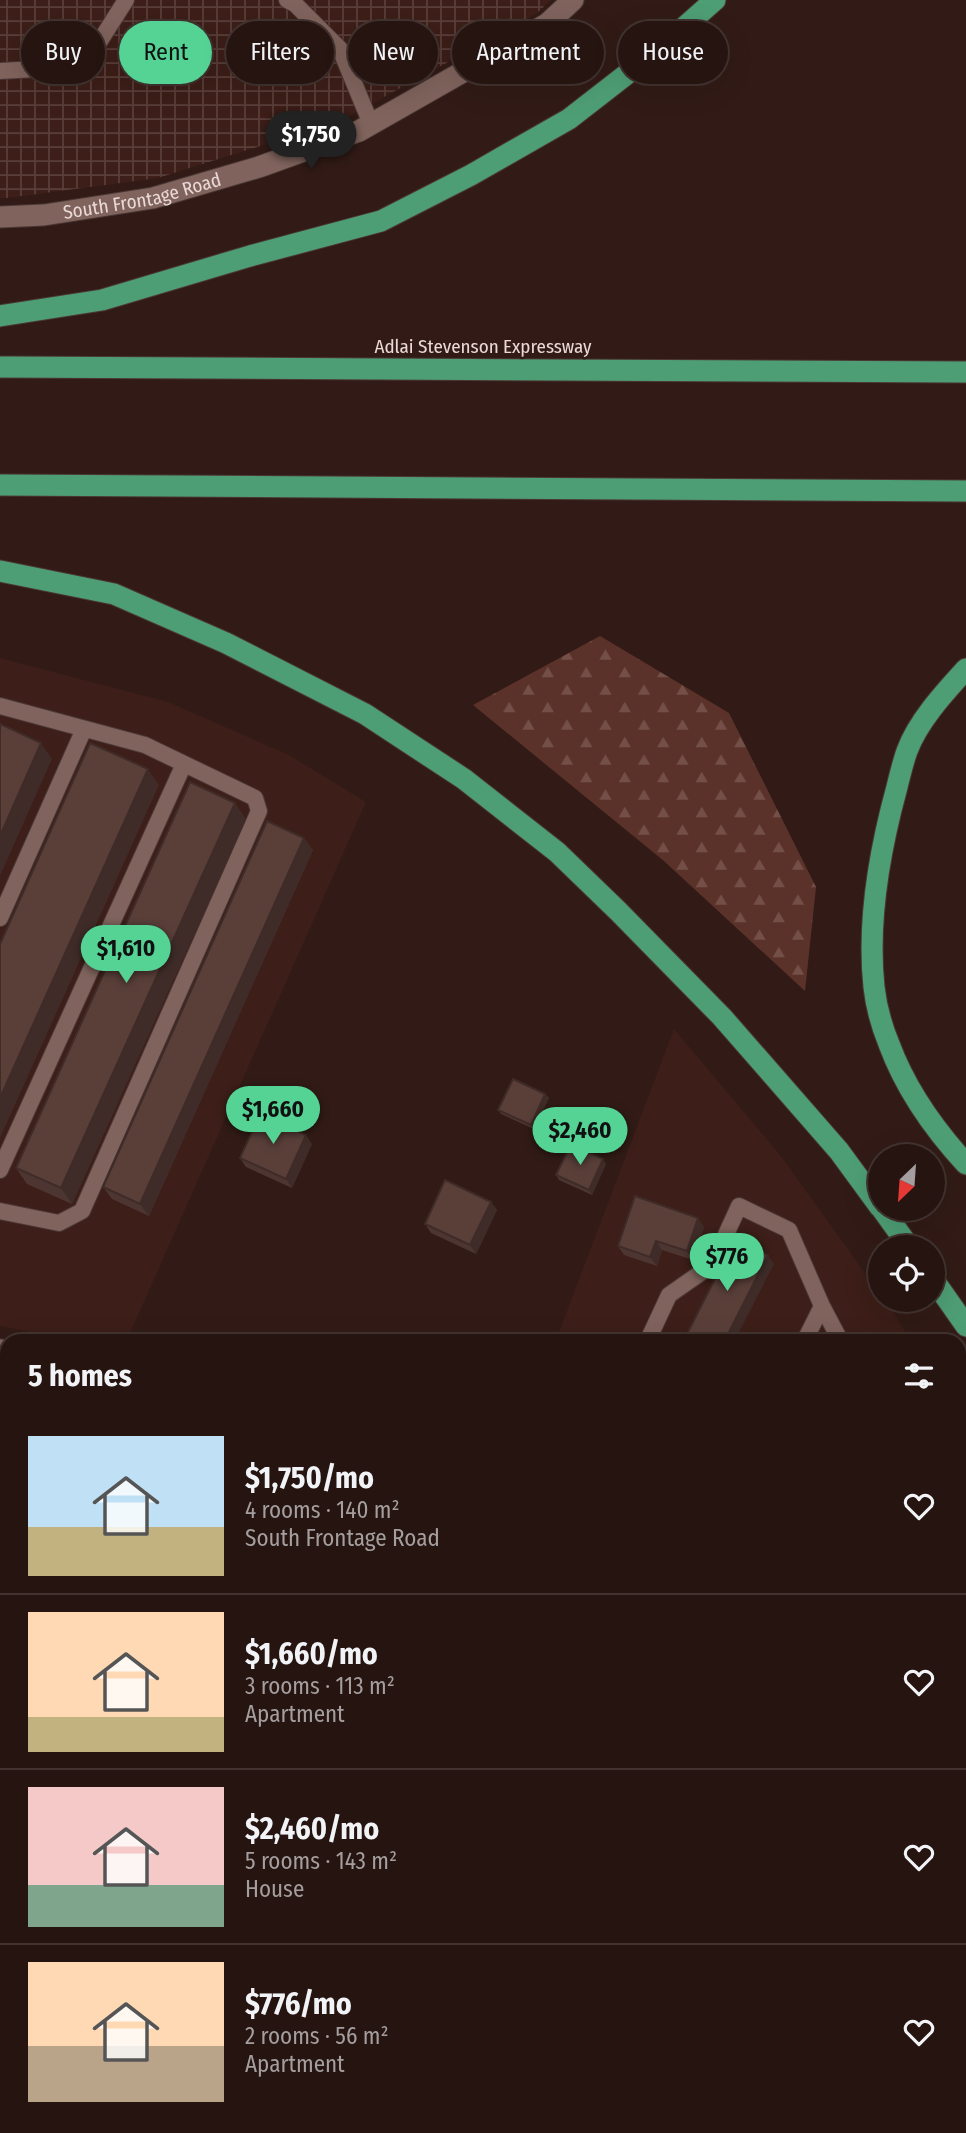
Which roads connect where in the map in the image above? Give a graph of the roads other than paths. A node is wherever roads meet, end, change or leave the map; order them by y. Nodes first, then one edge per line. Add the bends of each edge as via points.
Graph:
1 (125, 0) edge
2 (287, 0) edge
3 (573, 0) edge
4 (715, 0) edge
5 (0, 71) edge
6 (371, 124) junction
7 (0, 217) edge
8 (0, 316) edge
9 (0, 367) edge
10 (966, 373) edge
11 (0, 485) edge
12 (966, 491) edge
13 (0, 571) edge
14 (966, 669) edge
15 (0, 706) edge
16 (84, 729) junction
17 (184, 764) junction
18 (0, 918) edge
19 (966, 1164) edge
20 (0, 1170) edge
21 (868, 1190) edge
22 (0, 1211) edge
23 (945, 1296) edge
24 (822, 1306) junction
25 (966, 1326) edge
26 (651, 1334) edge
27 (809, 1334) edge
28 (837, 1334) edge

1 - 5 lane via 98,44 36,69
2 - 6 lane via 340,49
3 - 6 street, South Frontage Road via 547,24
4 - 8 highway via 569,119 381,222 102,300
6 - 7 street, South Frontage Road via 259,167 153,198
9 - 10 highway, Adlai Stevenson Expressway
11 - 12 highway
13 - 21 highway via 114,594 226,643 365,715 464,779 556,852 703,997
14 - 19 highway via 934,704 907,749 877,884 873,936 874,988 888,1042 906,1083 937,1132
15 - 16 lane
16 - 17 lane via 145,746
16 - 18 lane
17 - 20 lane
17 - 22 lane via 254,798 259,811 82,1211 59,1223
23 - 25 highway
24 - 26 lane via 789,1230 739,1206 712,1265 669,1295
24 - 27 lane
24 - 28 lane

